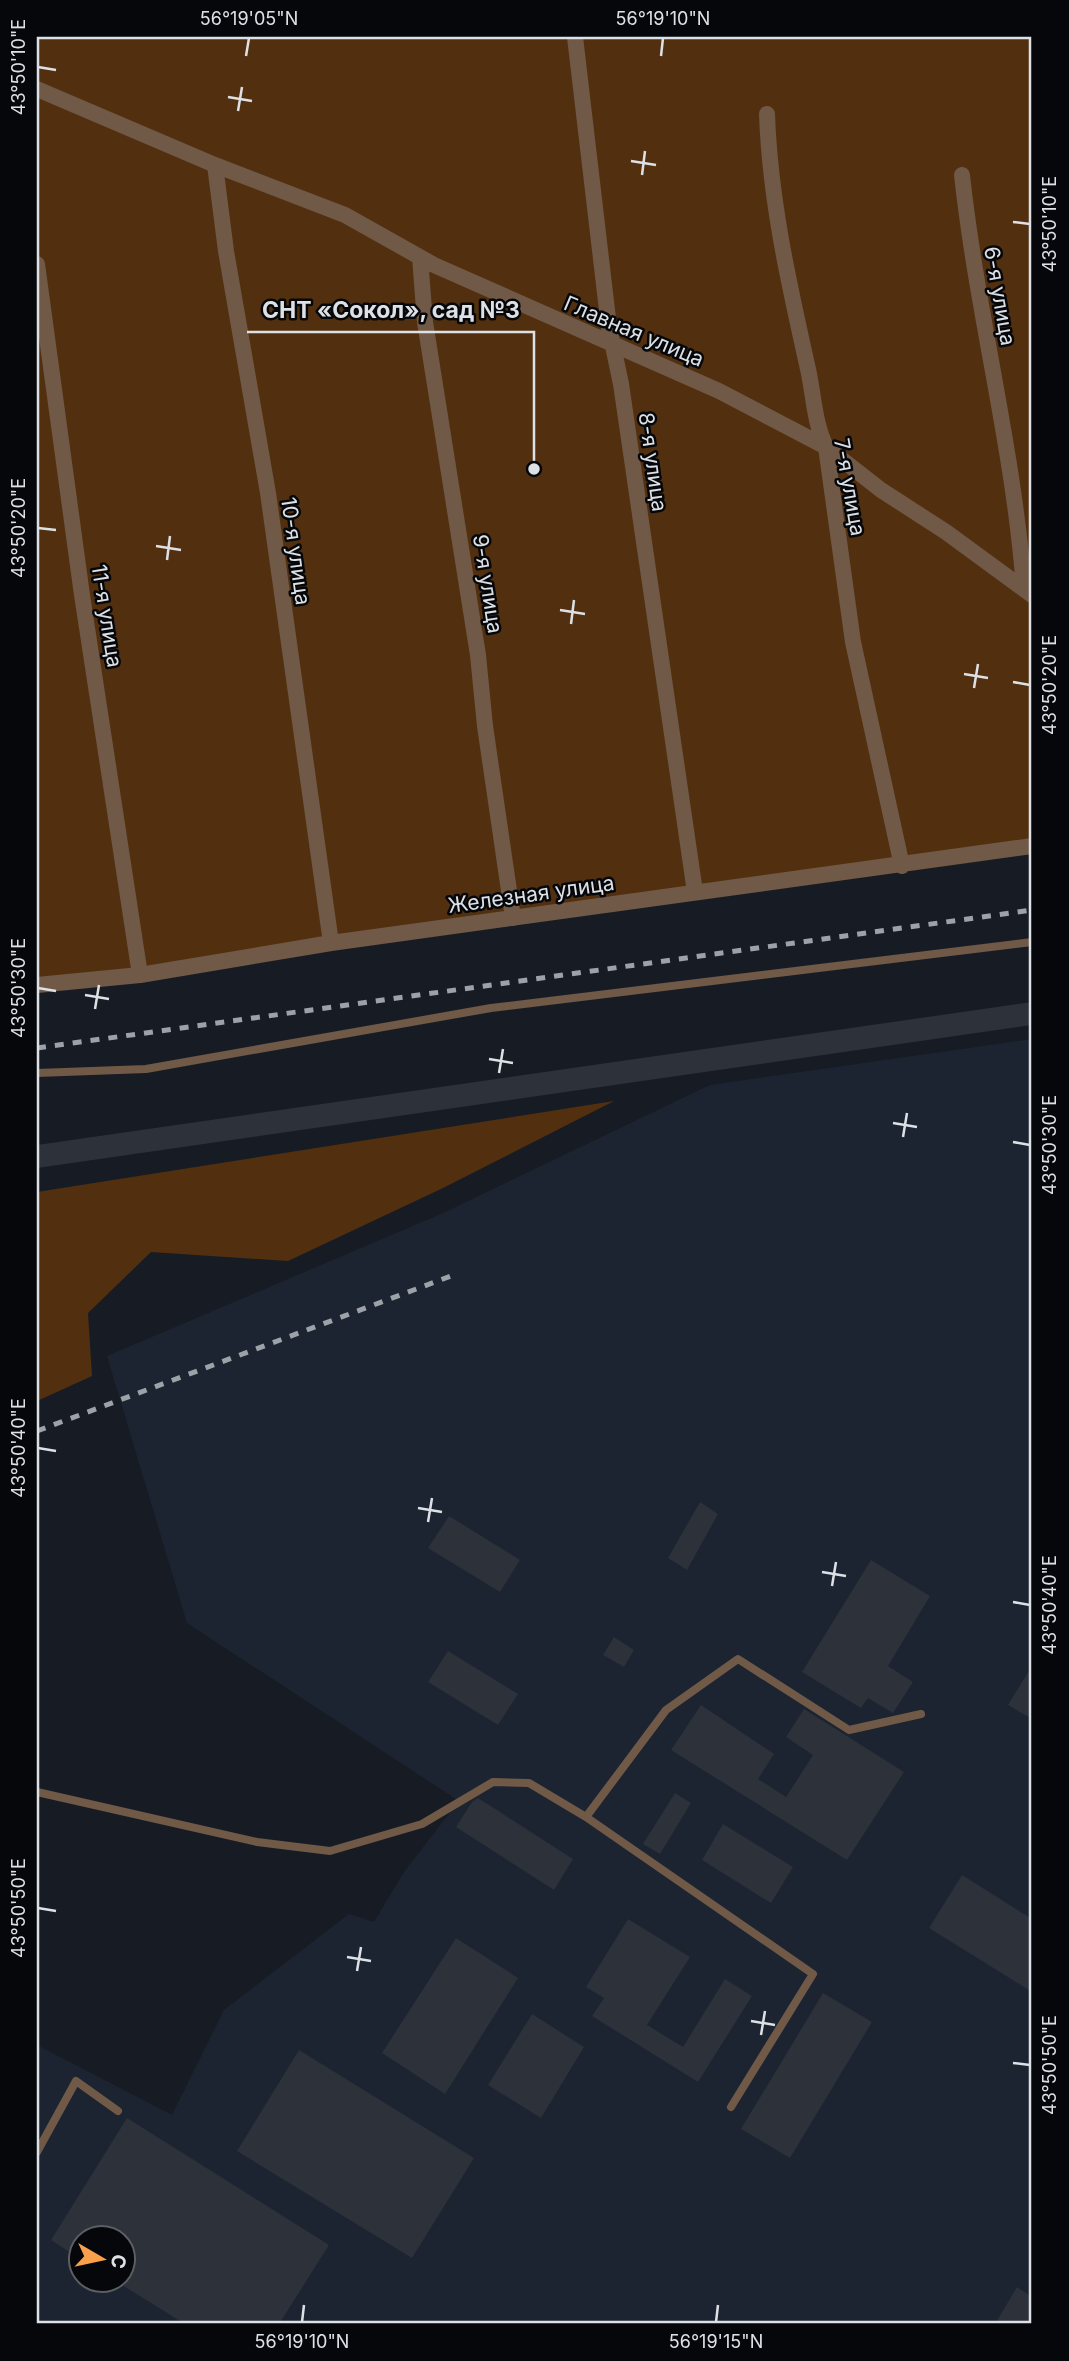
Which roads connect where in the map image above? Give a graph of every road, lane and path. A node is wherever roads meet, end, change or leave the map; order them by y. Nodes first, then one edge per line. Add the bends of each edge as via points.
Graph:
1 (575, 37) edge
2 (37, 89) edge
3 (766, 114) dead end
4 (215, 165) junction
5 (962, 175) dead end
6 (420, 257) junction
7 (37, 264) edge
8 (613, 346) junction
9 (826, 447) junction
10 (1028, 592) edge
11 (1032, 846) edge
12 (902, 866) junction
13 (695, 892) junction
14 (513, 918) junction
15 (1032, 942) edge
16 (331, 943) junction
17 (140, 975) junction
18 (37, 985) edge
19 (37, 1073) edge
20 (921, 1714) dead end
21 (37, 1792) edge
22 (586, 1817) junction
23 (731, 2108) dead end
24 (118, 2111) dead end
25 (37, 2152) edge

1 - 8 street, 8-я улица
2 - 4 street, Главная улица
3 - 9 street, 7-я улица via 768,168 785,272 818,430
4 - 6 street, Главная улица via 345,215
4 - 16 street, 10-я улица via 268,493
5 - 10 street, 6-я улица via 969,244
6 - 8 street, Главная улица
6 - 14 street, 9-я улица via 425,321 478,655
7 - 17 street, 11-я улица
8 - 9 street, Главная улица via 719,391
8 - 13 street, 8-я улица
9 - 10 street, Главная улица
9 - 12 street, 7-я улица via 853,642
11 - 12 street, Железная улица
12 - 13 street, Железная улица
13 - 14 street, Железная улица
14 - 16 street, Железная улица
15 - 19 lane via 492,1007 146,1069
16 - 17 street, Железная улица
17 - 18 street, Железная улица
20 - 22 lane via 849,1730 738,1660 666,1710
21 - 22 lane via 257,1842 330,1851 422,1825 492,1782 529,1783
22 - 23 lane via 813,1975
24 - 25 lane via 76,2081

